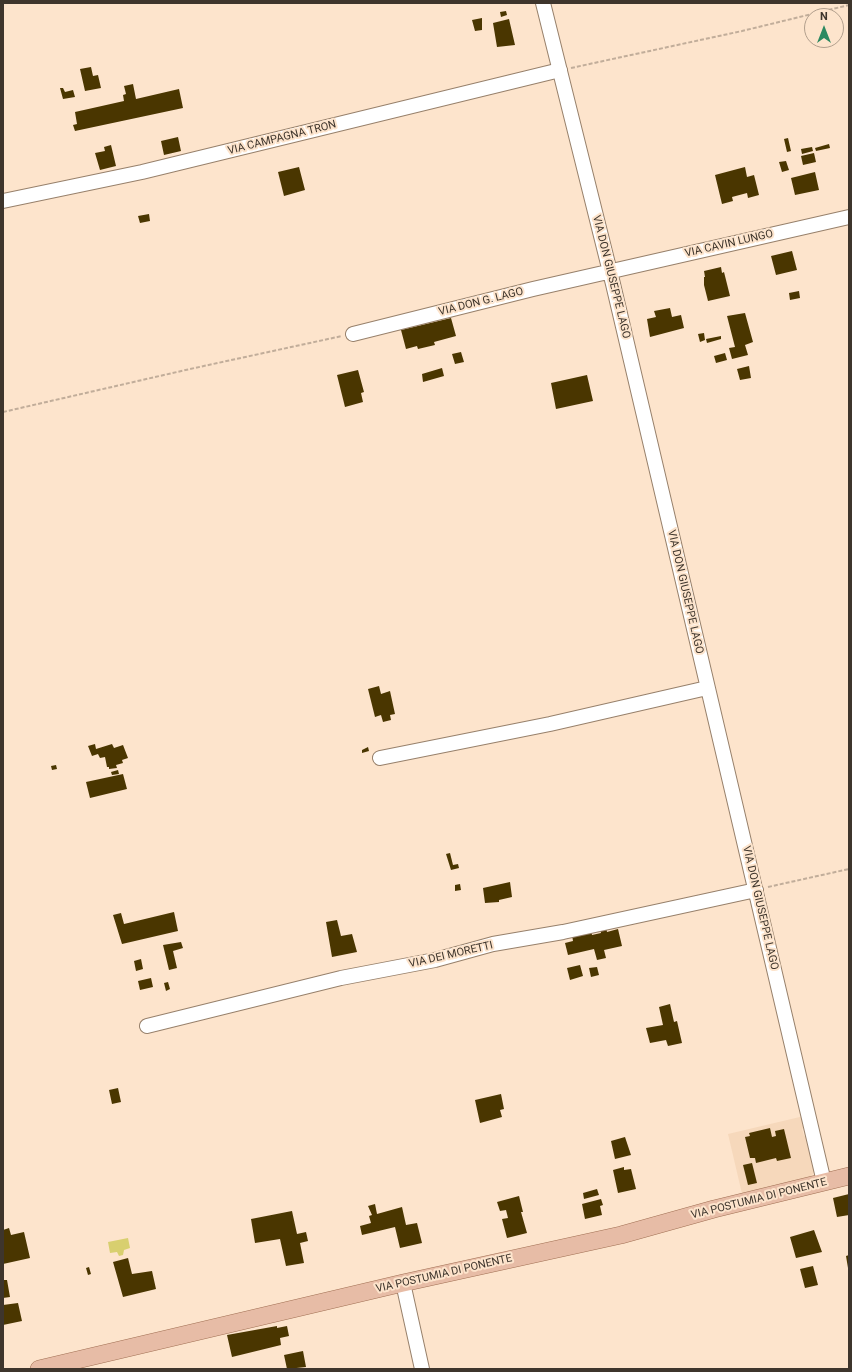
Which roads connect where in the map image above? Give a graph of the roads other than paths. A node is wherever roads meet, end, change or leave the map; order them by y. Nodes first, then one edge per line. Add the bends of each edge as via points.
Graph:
1 (543, 3) edge
2 (560, 70) junction
3 (3, 201) edge
4 (849, 217) edge
5 (610, 272) junction
6 (353, 334) road end
7 (707, 688) junction
8 (380, 758) dead end
9 (756, 890) junction
10 (147, 1026) dead end
11 (849, 1176) edge
12 (824, 1182) junction
13 (403, 1283) junction
14 (39, 1369) edge
15 (422, 1369) edge

1 - 2 street, VIA DON GIUSEPPE LAGO
2 - 3 street, VIA CAMPAGNA TRON via 150,170
2 - 5 street, VIA DON GIUSEPPE LAGO
4 - 5 street, VIA CAVIN LUNGO
5 - 6 street, VIA DON G. LAGO
5 - 7 street, VIA DON GIUSEPPE LAGO
7 - 8 street via 550,724
7 - 9 street, VIA DON GIUSEPPE LAGO
9 - 10 street, VIA DEI MORETTI via 563,932 493,944 435,960 341,978
9 - 12 street, VIA DON GIUSEPPE LAGO
11 - 12 main road, VIA POSTUMIA DI PONENTE
12 - 13 main road, VIA POSTUMIA DI PONENTE via 621,1235
13 - 14 main road, VIA POSTUMIA DI PONENTE
13 - 15 street

